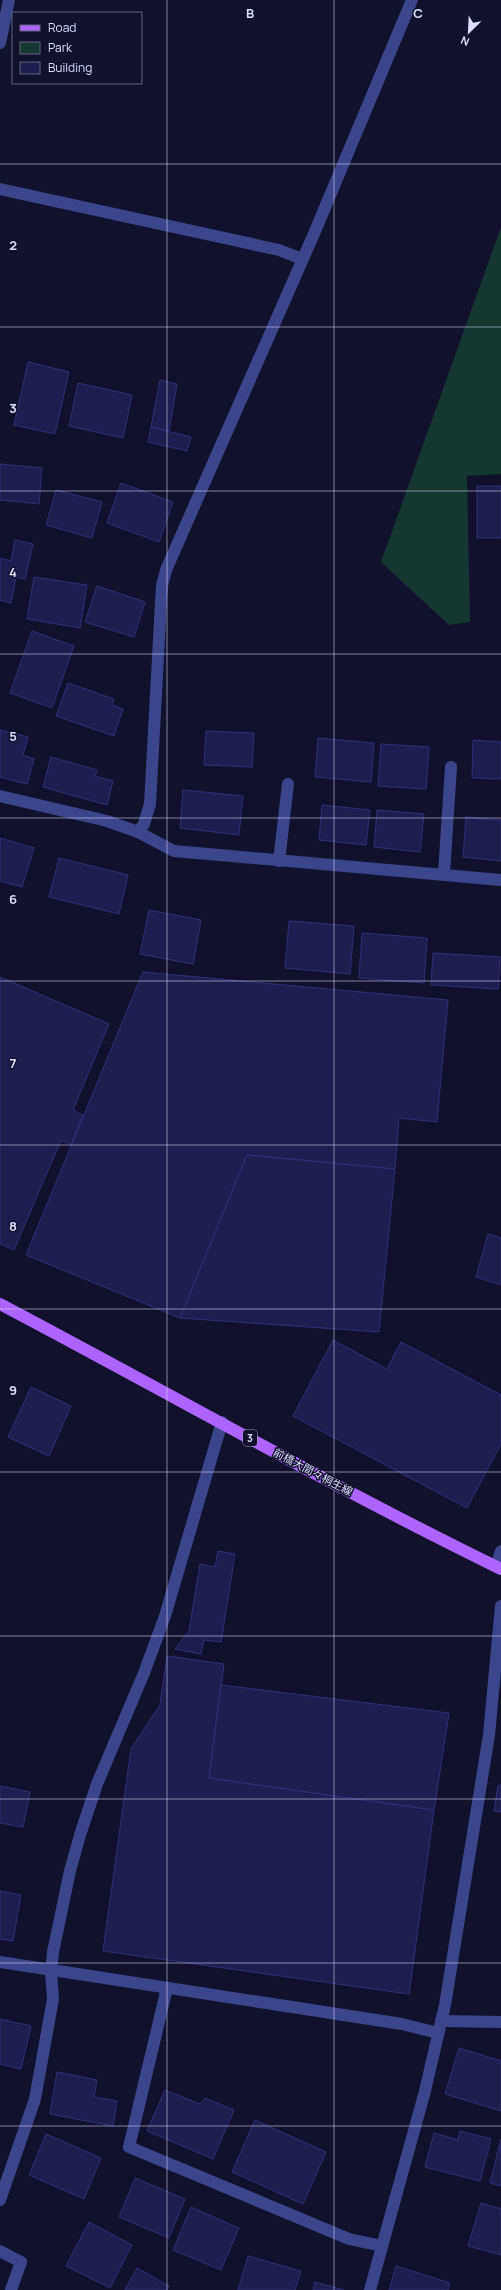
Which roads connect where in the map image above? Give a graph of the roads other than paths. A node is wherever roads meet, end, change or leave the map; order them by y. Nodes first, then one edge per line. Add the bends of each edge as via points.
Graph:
1 (9, 0) edge
2 (412, 0) edge
3 (0, 43) edge
4 (0, 189) edge
5 (302, 258) junction
6 (451, 767) dead end
7 (288, 784) dead end
8 (0, 796) edge
9 (138, 832) junction
10 (279, 861) junction
11 (444, 874) junction
12 (501, 880) edge
13 (0, 1304) edge
14 (222, 1422) junction
15 (501, 1550) edge
16 (498, 1568) edge
17 (501, 1606) edge
18 (0, 1962) edge
19 (51, 1972) junction
20 (167, 1988) junction
21 (441, 2021) junction
22 (501, 2022) edge
23 (438, 2033) junction
24 (0, 2200) edge
25 (382, 2246) junction
26 (0, 2251) edge
27 (11, 2290) edge
28 (370, 2290) edge

1 - 3 street
2 - 5 street
4 - 5 street via 279,250
5 - 9 street via 169,563 162,586 150,804 146,819
6 - 11 street
7 - 10 street
8 - 9 street via 107,821
9 - 10 street via 174,850
10 - 11 street
11 - 12 street
13 - 14 main road, 前橋大間々桐生線 / 3
14 - 16 main road, 前橋大間々桐生線 / 3 via 288,1460
14 - 19 street via 165,1616 142,1680 88,1807 70,1871
15 - 16 street
17 - 21 street via 489,1735 476,1826
18 - 19 street
19 - 20 street
19 - 24 street via 53,1999 35,2099
20 - 23 street via 402,2024
20 - 25 street via 129,2147 350,2239
21 - 22 street
21 - 23 street
23 - 25 street via 425,2092
25 - 28 street
26 - 27 street via 21,2262

